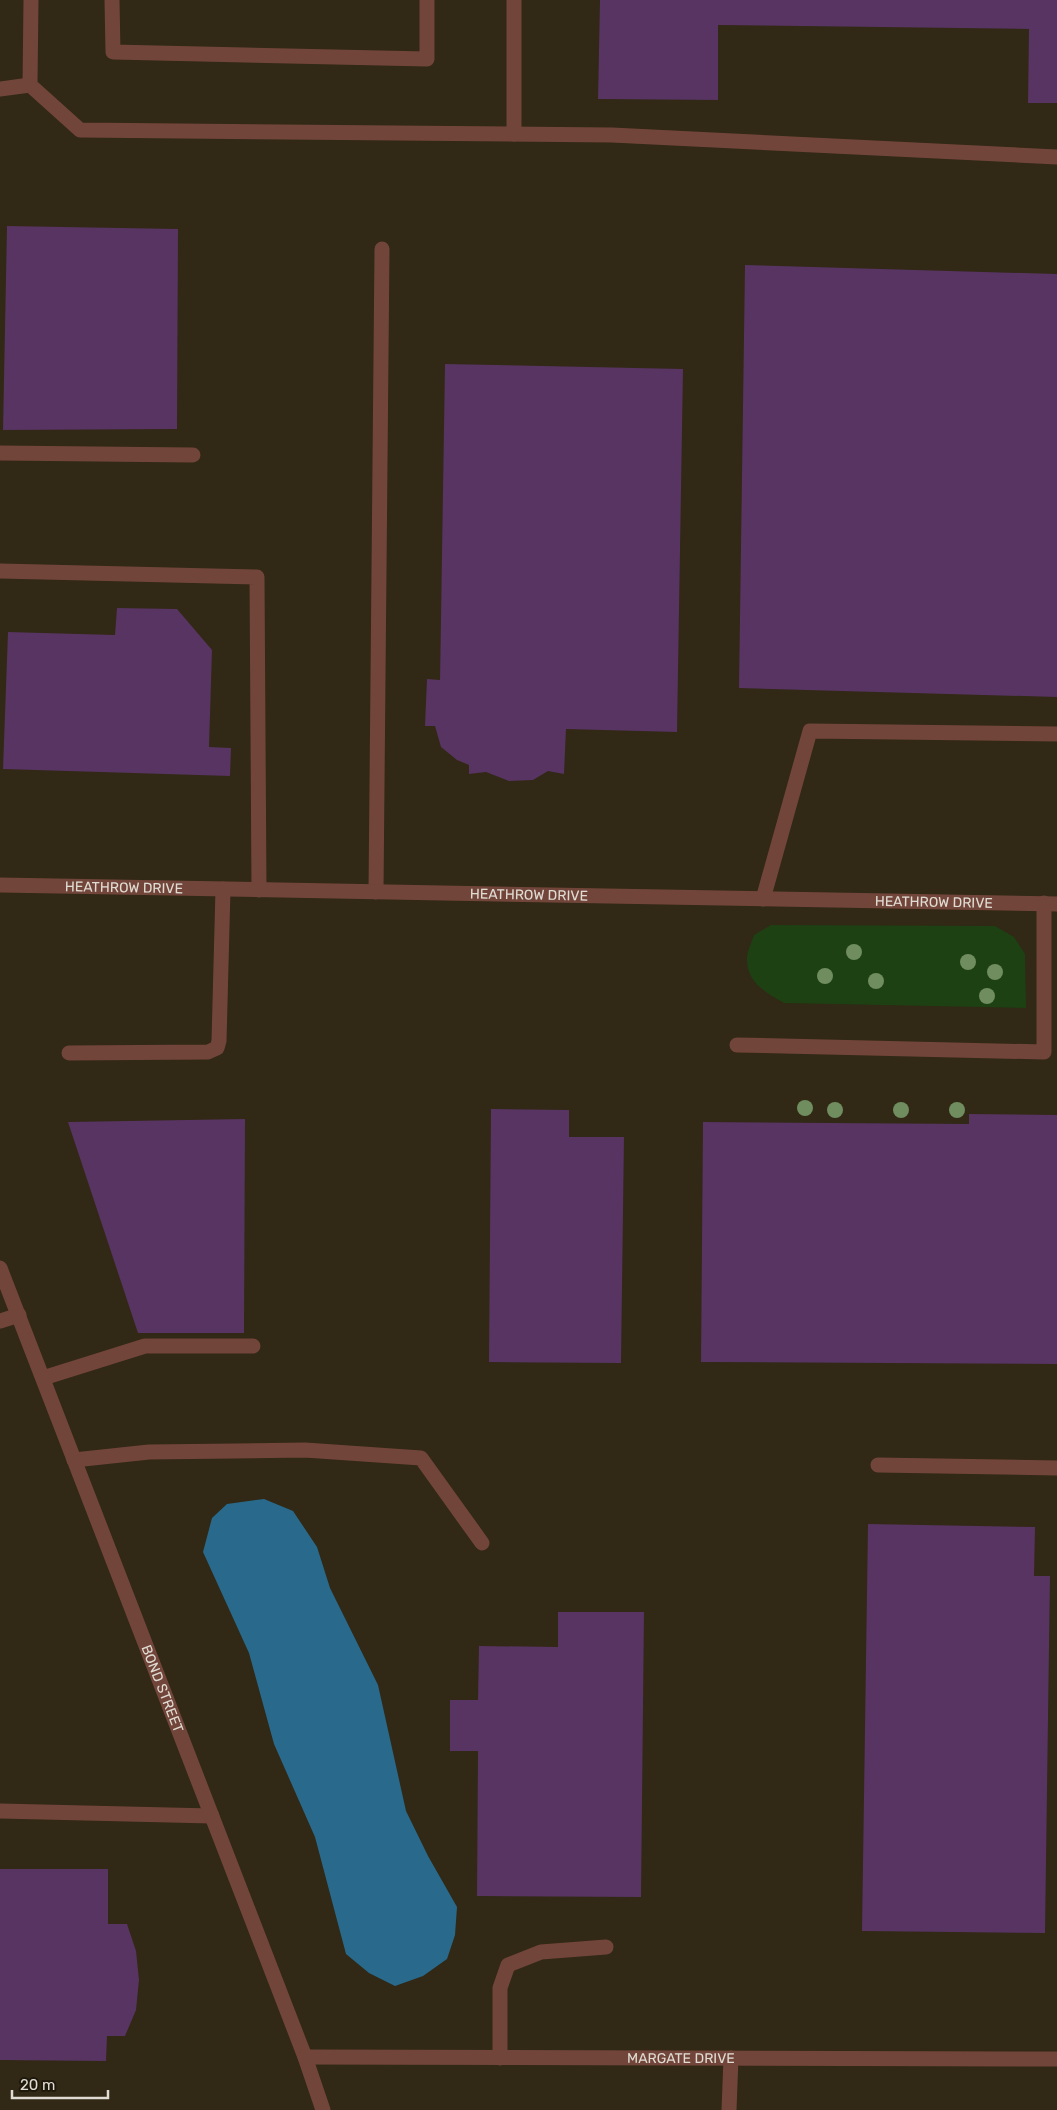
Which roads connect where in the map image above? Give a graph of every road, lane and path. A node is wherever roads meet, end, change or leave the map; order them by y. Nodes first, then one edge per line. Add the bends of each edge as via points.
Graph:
1 (31, 0) edge
2 (112, 0) edge
3 (426, 0) edge
4 (514, 0) edge
5 (30, 85) junction
6 (0, 89) edge
7 (514, 134) junction
8 (1057, 157) edge
9 (382, 249) dead end
10 (0, 453) edge
11 (193, 455) dead end
12 (0, 571) edge
13 (1057, 734) edge
14 (0, 885) edge
15 (223, 889) junction
16 (259, 890) junction
17 (376, 892) junction
18 (763, 898) junction
19 (1050, 904) edge
20 (738, 1045) dead end
21 (70, 1053) dead end
22 (0, 1268) edge
23 (18, 1315) junction
24 (0, 1320) edge
25 (253, 1346) dead end
26 (43, 1378) junction
27 (74, 1460) junction
28 (878, 1465) dead end
29 (1057, 1468) edge
30 (482, 1543) dead end
31 (0, 1811) edge
32 (212, 1816) junction
33 (606, 1946) dead end
34 (305, 2057) junction
35 (500, 2058) junction
36 (732, 2058) junction
37 (1057, 2059) edge
38 (323, 2110) edge
39 (729, 2110) edge

1 - 5 street
2 - 3 street via 113,52 427,59
4 - 7 street
5 - 6 street
5 - 7 street via 80,130
7 - 8 street via 612,135
9 - 17 street
10 - 11 street
12 - 16 street via 257,577
13 - 18 street via 810,731
14 - 15 street, HEATHROW DRIVE
15 - 16 street, HEATHROW DRIVE
15 - 21 street via 220,1041 217,1048 208,1052
16 - 17 street, HEATHROW DRIVE
17 - 18 street, HEATHROW DRIVE
18 - 19 street, HEATHROW DRIVE
19 - 20 street via 1044,1052
22 - 23 street, BOND STREET
23 - 24 street
23 - 26 street, BOND STREET
25 - 26 street via 145,1346
26 - 27 street, BOND STREET
27 - 30 street via 149,1452 305,1450 421,1458
27 - 32 street, BOND STREET
28 - 29 street
31 - 32 street
32 - 34 street, BOND STREET
33 - 35 street via 541,1952 508,1965 500,1988
34 - 35 street, MARGATE DRIVE
34 - 38 street, BOND STREET
35 - 36 street, MARGATE DRIVE
36 - 37 street, MARGATE DRIVE
36 - 39 street

